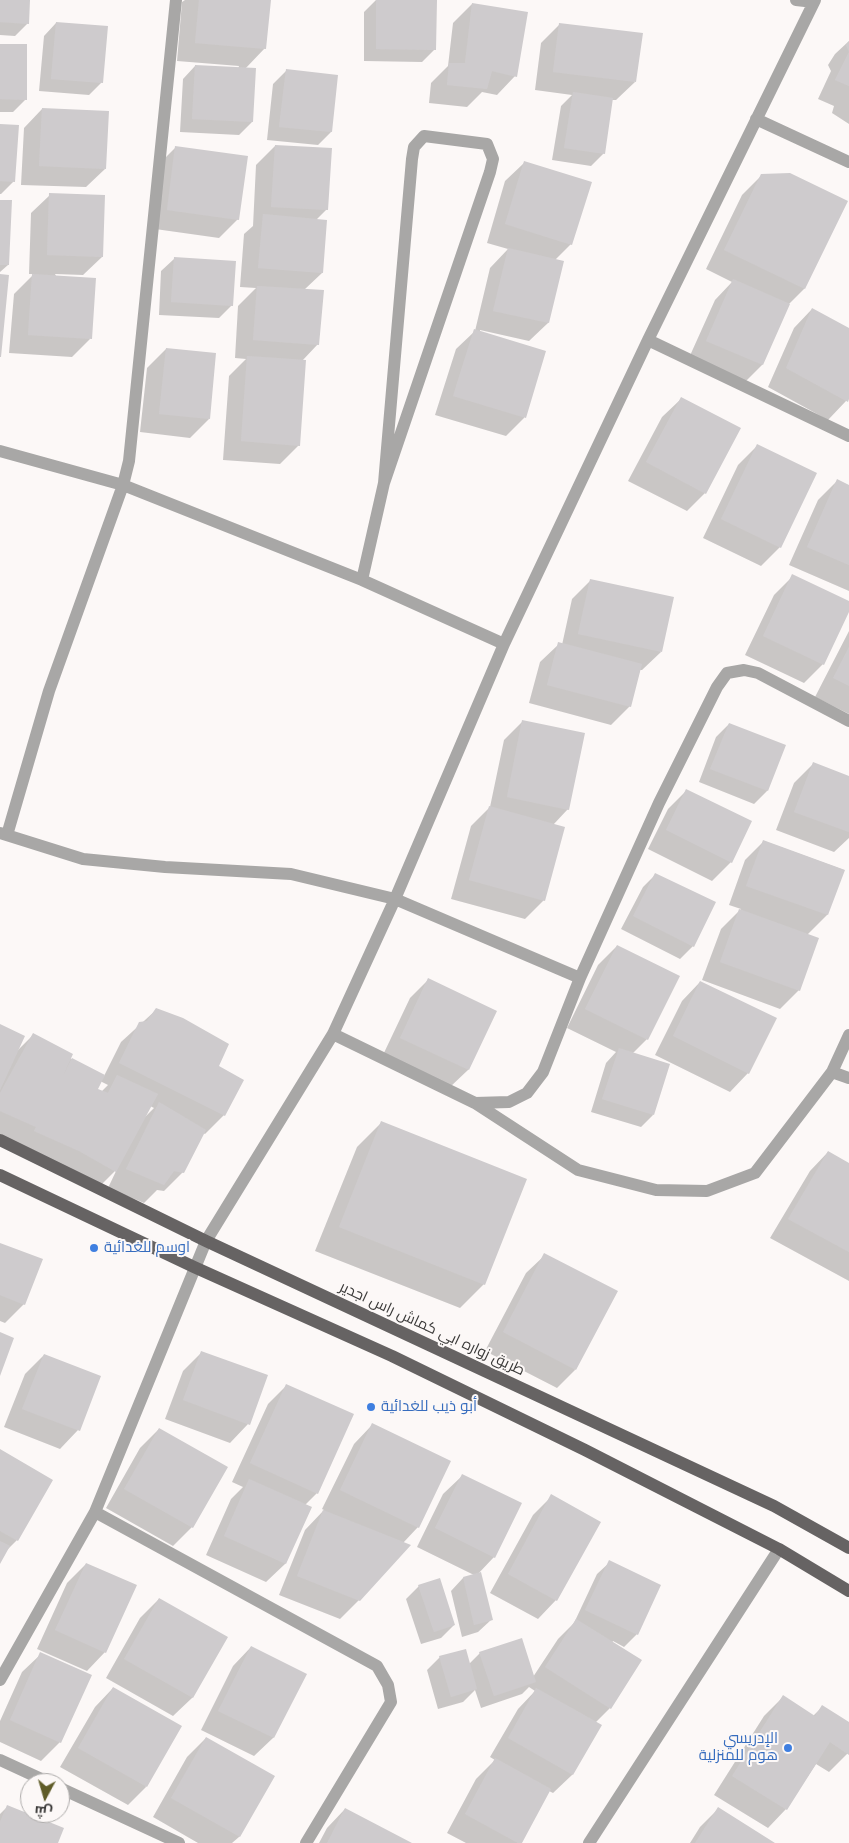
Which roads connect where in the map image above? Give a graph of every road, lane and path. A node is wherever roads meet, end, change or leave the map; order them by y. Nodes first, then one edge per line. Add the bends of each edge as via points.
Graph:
1 (176, 0) edge
2 (796, 0) edge
3 (814, 1) edge
4 (756, 119) junction
5 (849, 162) edge
6 (648, 340) junction
7 (849, 436) edge
8 (0, 451) edge
9 (384, 482) junction
10 (123, 485) junction
11 (362, 580) junction
12 (504, 644) junction
13 (849, 721) edge
14 (3, 834) edge
15 (395, 899) junction
16 (580, 978) junction
17 (333, 1034) junction
18 (849, 1035) edge
19 (832, 1072) junction
20 (849, 1078) edge
21 (475, 1102) junction
22 (0, 1140) edge
23 (0, 1175) edge
24 (206, 1241) junction
25 (194, 1266) junction
26 (95, 1512) junction
27 (779, 1548) junction
28 (849, 1548) edge
29 (849, 1591) edge
30 (0, 1680) edge
31 (0, 1760) edge
32 (28, 1773) edge
33 (70, 1793) edge
34 (179, 1843) edge
35 (306, 1843) edge
36 (589, 1843) edge

1 - 10 street via 129,461
2 - 3 street
3 - 4 street
4 - 5 street
4 - 6 street
6 - 7 street
6 - 12 street
8 - 10 street
9 - 9 street via 414,147 424,136 487,144 493,159 490,172
9 - 11 street
10 - 11 street
10 - 14 street via 48,691
11 - 12 street
12 - 15 street
13 - 16 street via 758,673 744,670 727,673 660,803
14 - 15 street via 82,859 291,874
15 - 16 street
15 - 17 street
16 - 21 street via 543,1072 527,1093 509,1102
17 - 21 street
17 - 24 street
18 - 19 street
19 - 20 street
19 - 21 street via 755,1173 707,1191 656,1190 578,1170
22 - 24 main road, طريق زواره ابي كماش راس اجدير
23 - 25 main road
24 - 25 street
24 - 28 main road, طريق زواره ابي كماش راس اجدير via 774,1506
25 - 26 street
25 - 27 main road via 392,1356
26 - 30 street
26 - 35 street via 377,1666 388,1684 391,1702
27 - 29 main road
27 - 36 street
31 - 32 street
33 - 34 street

